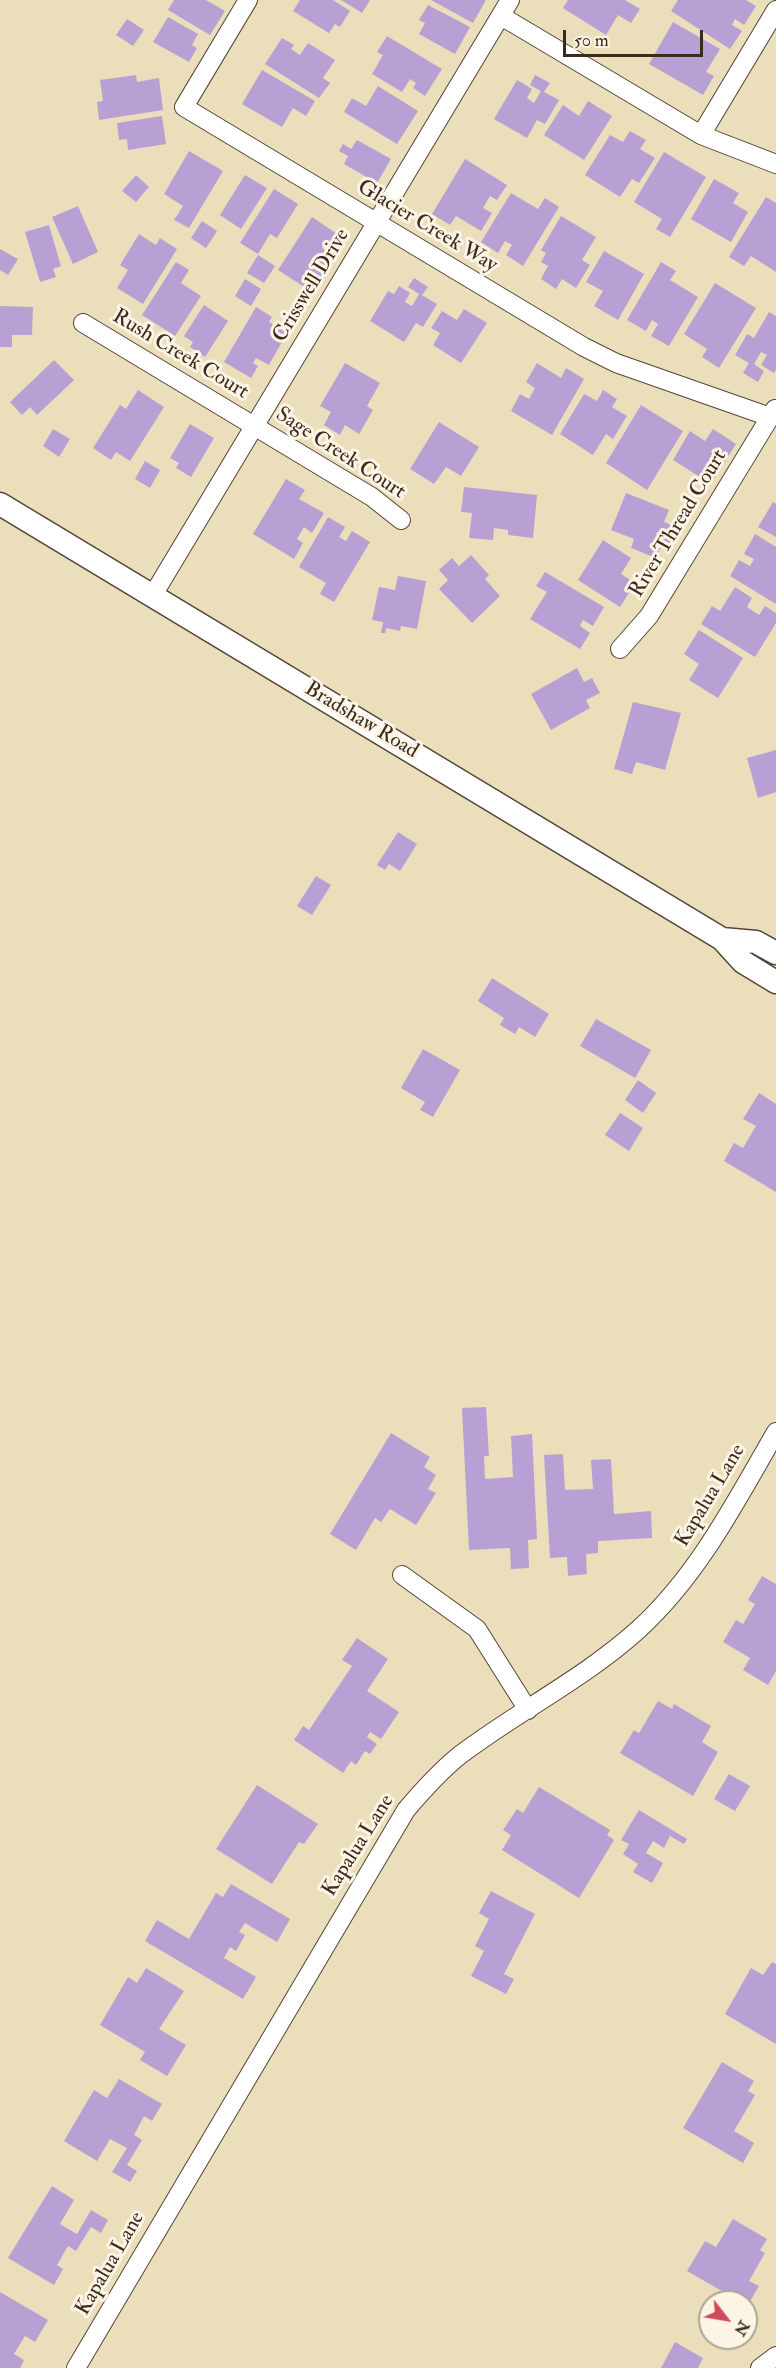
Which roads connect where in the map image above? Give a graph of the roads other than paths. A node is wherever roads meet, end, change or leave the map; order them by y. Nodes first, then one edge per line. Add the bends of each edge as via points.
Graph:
1 (248, 0) edge
2 (506, 8) edge
3 (776, 10) edge
4 (701, 135) junction
5 (776, 164) edge
6 (376, 223) junction
7 (83, 323) dead end
8 (773, 412) edge
9 (254, 426) junction
10 (0, 504) edge
11 (401, 520) dead end
12 (153, 595) junction
13 (621, 649) dead end
14 (722, 939) junction
15 (776, 953) edge
16 (776, 982) edge
17 (776, 1432) edge
18 (402, 1575) dead end
19 (528, 1710) junction
20 (776, 2356) edge
21 (76, 2368) edge
22 (760, 2368) edge

1 - 6 street, Glacier Creek Way via 184,106
2 - 4 street
2 - 6 street, Crisswell Drive
3 - 4 street
4 - 5 street
6 - 8 street, Glacier Creek Way via 594,353
6 - 9 street, Crisswell Drive
7 - 9 street, Rush Creek Court
8 - 13 street, River Thread Court via 649,616
9 - 11 street, Sage Creek Court via 372,497
9 - 12 street, Crisswell Drive
10 - 12 main road, Bradshaw Road
12 - 14 main road, Bradshaw Road
14 - 15 main road, Bradshaw Road via 756,942
14 - 16 main road, Bradshaw Road via 743,962
17 - 19 street, Kapalua Lane via 715,1538 663,1605 599,1662
18 - 19 street via 477,1629
19 - 21 street, Kapalua Lane via 460,1755 406,1810
20 - 22 street

